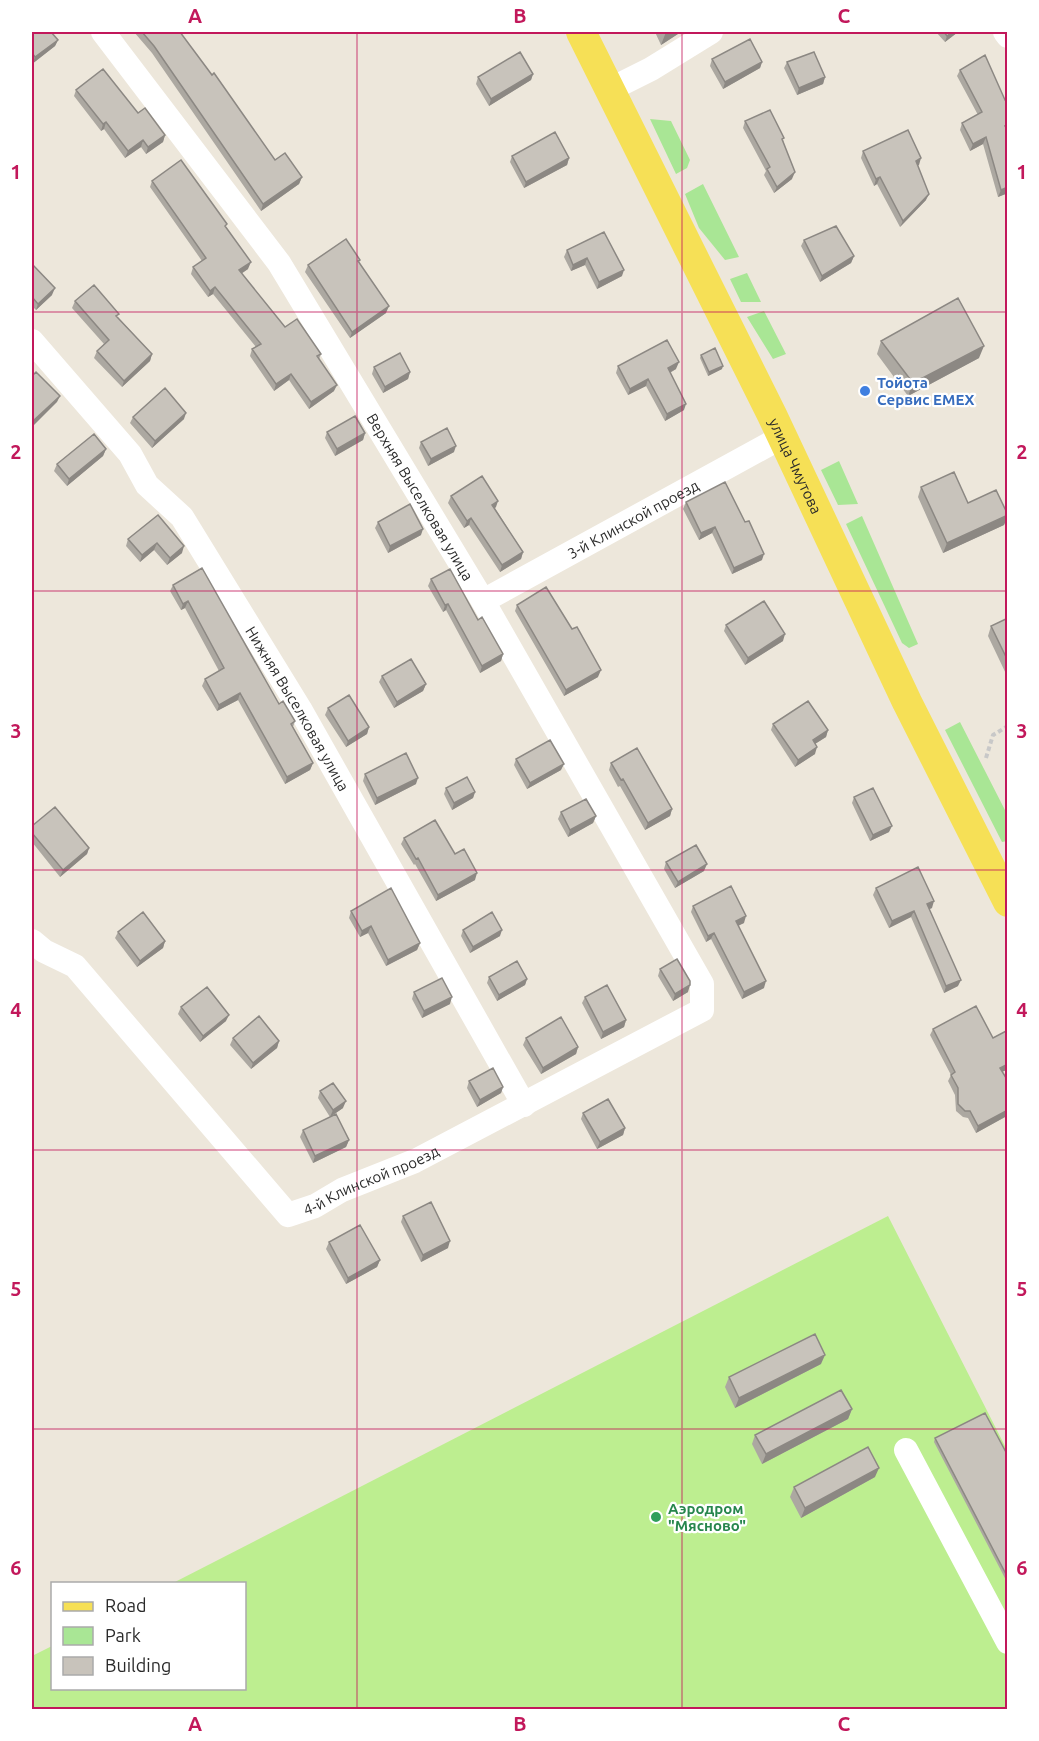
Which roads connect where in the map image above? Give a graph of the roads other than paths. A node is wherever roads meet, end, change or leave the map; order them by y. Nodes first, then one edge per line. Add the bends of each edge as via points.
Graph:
1 (103, 32) edge
2 (581, 32) edge
3 (711, 32) edge
4 (1005, 32) edge
5 (1008, 36) edge
6 (611, 89) junction
7 (32, 341) edge
8 (782, 436) junction
9 (483, 601) junction
10 (1008, 902) edge
11 (32, 941) edge
12 (702, 984) joint
13 (524, 1105) junction
14 (906, 1450) dead end
15 (1008, 1642) edge

1 - 9 street, Верхняя Выселковая улица via 279,263
2 - 6 main road, улица Чмутова
3 - 6 street
4 - 5 street
6 - 8 main road, улица Чмутова
7 - 13 street, Нижняя Выселковая улица via 130,454 147,485 182,517 300,709
8 - 9 street, 3-й Клинской проезд
8 - 10 main road, улица Чмутова via 907,702
9 - 12 street, Верхняя Выселковая улица
11 - 13 street, 4-й Клинской проезд via 75,966 288,1215 415,1161
12 - 13 street, 4-й Клинской проезд via 702,1010
14 - 15 street

